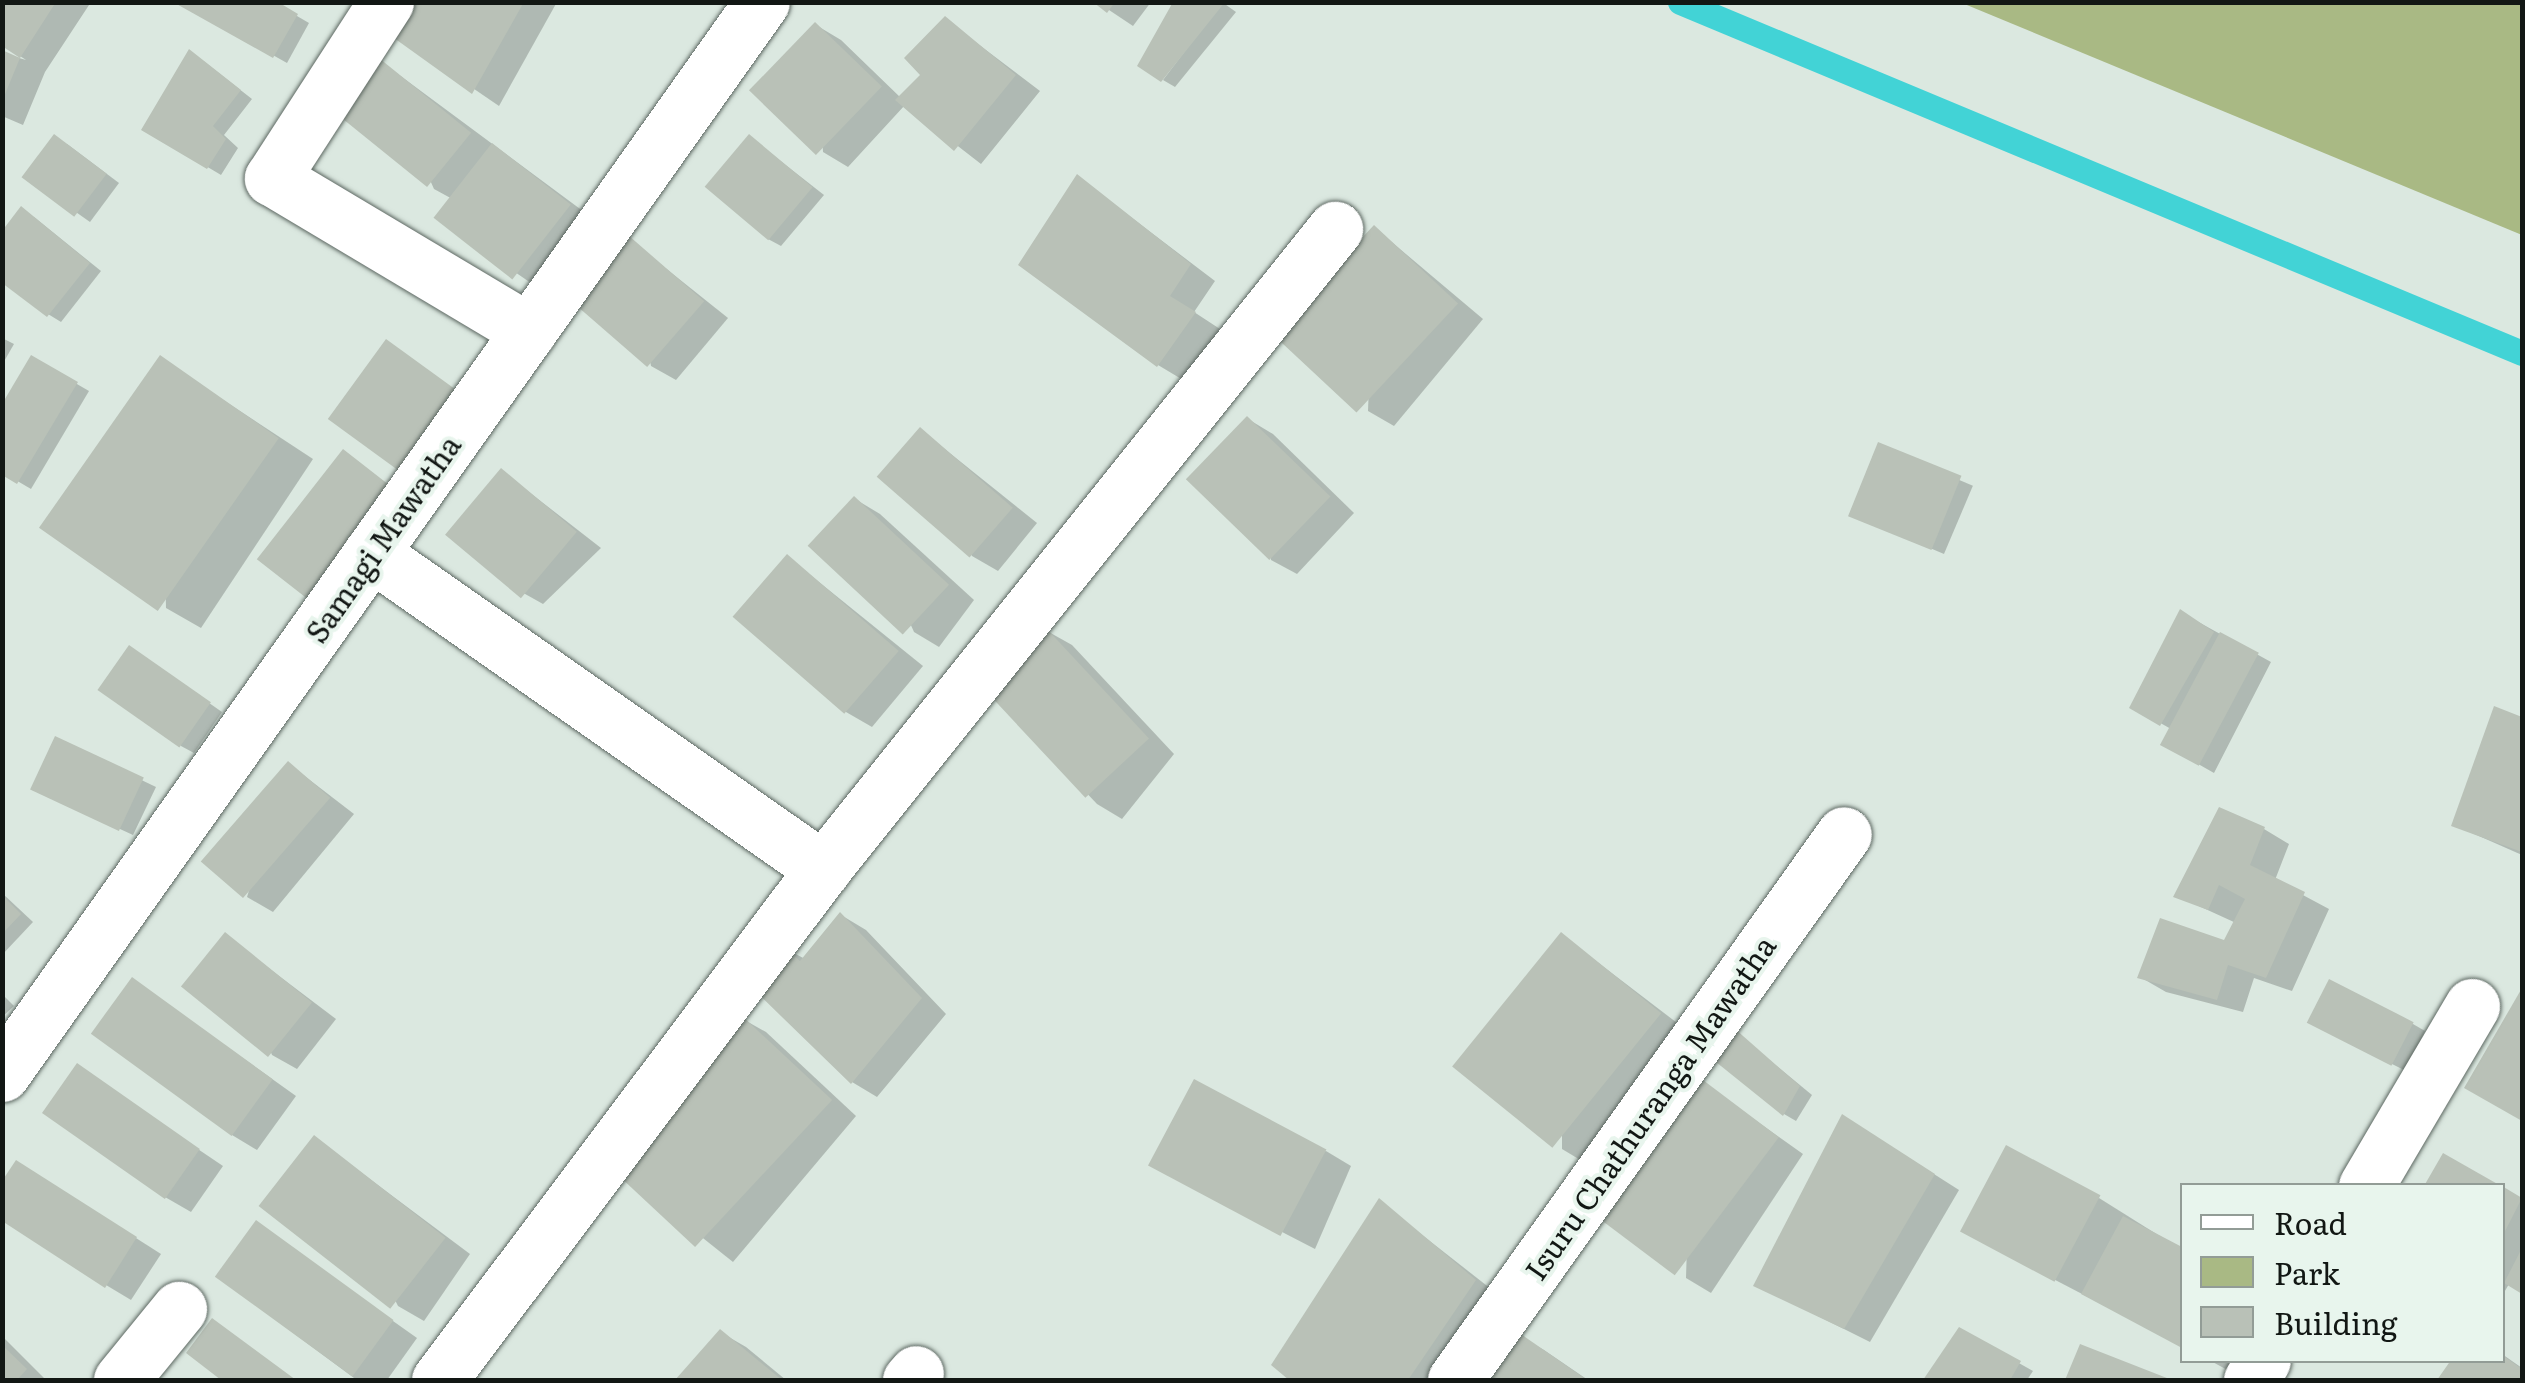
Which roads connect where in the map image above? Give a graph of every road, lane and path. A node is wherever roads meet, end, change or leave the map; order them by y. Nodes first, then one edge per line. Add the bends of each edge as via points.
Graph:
1 (386, 2) edge
2 (762, 2) edge
3 (1335, 229) dead end
4 (529, 331) junction
5 (371, 553) junction
6 (1844, 834) dead end
7 (823, 869) junction
8 (2472, 1006) dead end
9 (2, 1074) edge
10 (2368, 1183) edge
11 (180, 1309) dead end
12 (121, 1380) edge
13 (439, 1380) edge
14 (1455, 1380) edge

1 - 4 street via 272,178
2 - 4 street, Samagi Mawatha
3 - 7 street
4 - 5 street, Samagi Mawatha
5 - 7 street
5 - 9 street, Samagi Mawatha
6 - 14 street, Isuru Chathuranga Mawatha
7 - 13 street
8 - 10 street
11 - 12 street

